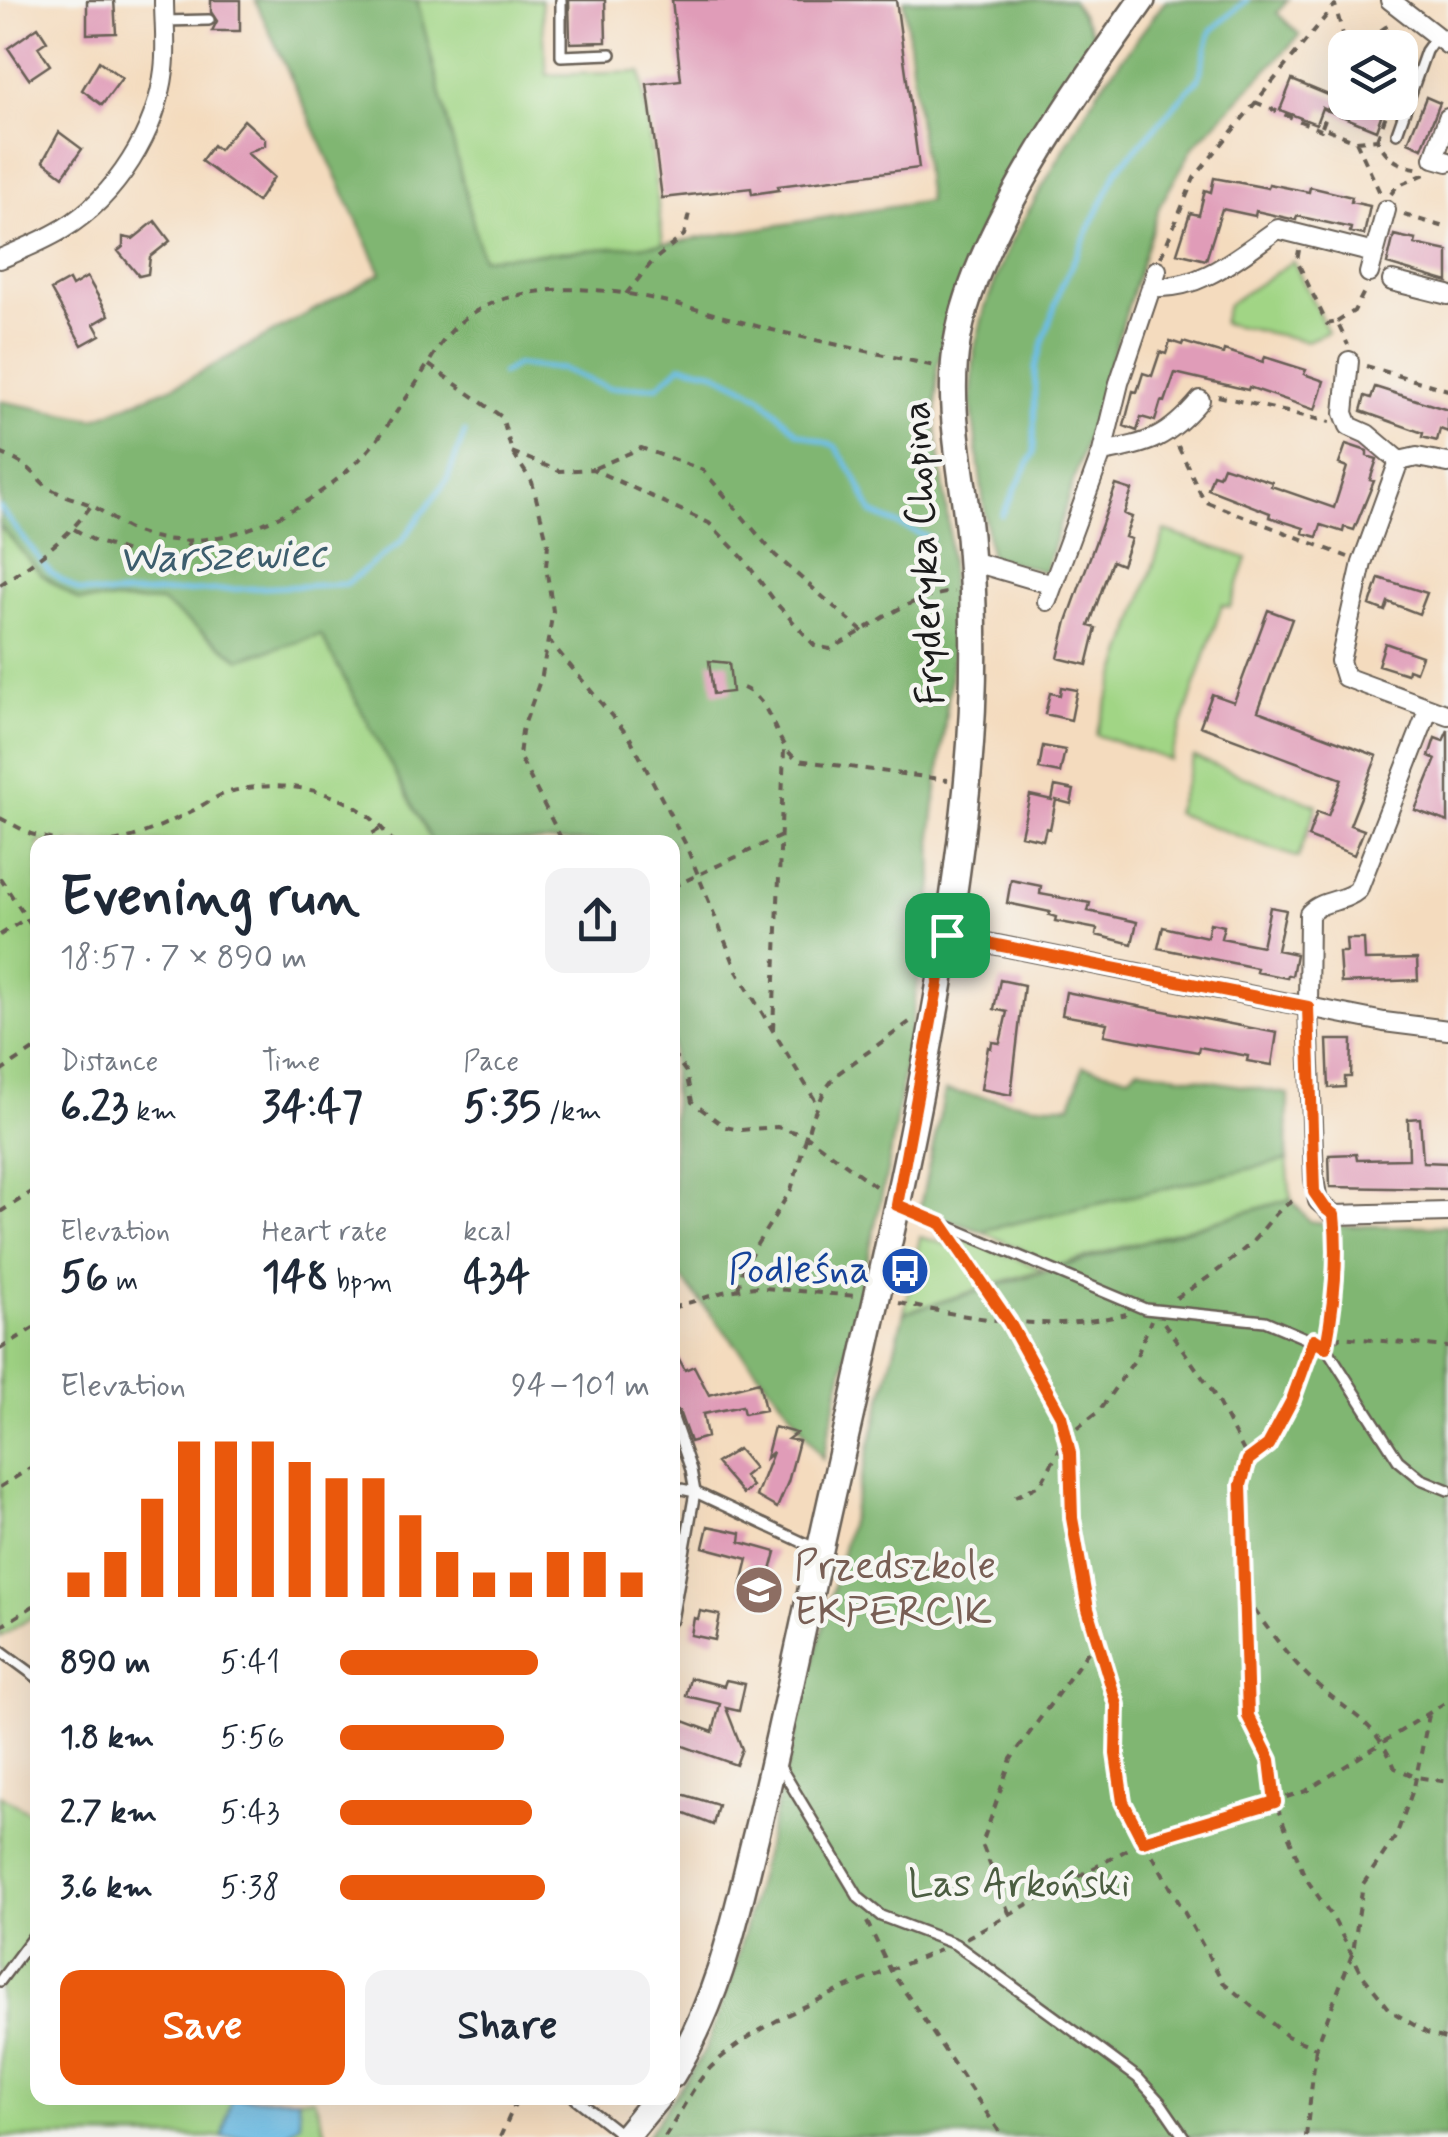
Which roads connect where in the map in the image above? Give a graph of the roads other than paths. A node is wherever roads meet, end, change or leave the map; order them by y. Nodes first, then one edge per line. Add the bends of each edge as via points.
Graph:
1 (164, 0) edge
2 (561, 0) edge
3 (1142, 0) edge
4 (1390, 0) edge
5 (209, 20) dead end
6 (164, 21) junction
7 (1442, 41) edge
8 (611, 54) dead end
9 (1448, 118) edge
10 (1396, 134) dead end
11 (1448, 162) edge
12 (1386, 210) road end
13 (1374, 253) junction
14 (0, 259) edge
15 (1369, 273) road end
16 (1392, 280) dead end
17 (1448, 295) edge
18 (1348, 361) road end
19 (1200, 400) road end
20 (1102, 452) junction
21 (1398, 461) junction
22 (1448, 463) edge
23 (971, 561) junction
24 (1429, 708) junction
25 (1448, 715) edge
26 (947, 935) junction
27 (1308, 1007) junction
28 (1448, 1030) edge
29 (897, 1205) junction
30 (1448, 1212) edge
31 (680, 1438) edge
32 (680, 1489) edge
33 (1448, 1490) edge
34 (695, 1492) junction
35 (820, 1551) junction
36 (680, 1575) edge
37 (0, 1650) edge
38 (30, 1672) edge
39 (775, 1758) junction
40 (30, 1941) edge
41 (0, 1981) edge
42 (680, 2061) edge
43 (584, 2105) edge
44 (651, 2105) edge
45 (624, 2137) edge
46 (1184, 2137) edge

1 - 6 street
2 - 8 lane via 561,56
3 - 23 street, Fryderyka Chopina via 1008,211 963,316 954,370 955,427
4 - 7 street
5 - 6 lane
6 - 14 street via 164,70 154,110 115,180 64,228
7 - 10 lane via 1426,51
9 - 11 street via 1434,158
12 - 13 street
13 - 15 street
13 - 20 street via 1278,229 1203,279 1175,288 1154,278
16 - 17 street
18 - 21 street via 1344,413 1350,426
19 - 20 street via 1169,433
20 - 23 street via 1050,593
21 - 22 street via 1417,456
21 - 24 street via 1362,562 1340,661 1345,677
23 - 26 street, Fryderyka Chopina via 967,783
24 - 25 street
24 - 27 street via 1358,890 1310,914
26 - 27 street
26 - 29 street, Fryderyka Chopina
27 - 28 street
27 - 30 street via 1314,1192 1334,1215
29 - 33 lane via 1150,1310 1266,1321 1314,1339 1326,1347 1398,1460
29 - 35 street, Fryderyka Chopina
31 - 34 lane
32 - 34 lane
34 - 35 lane
34 - 36 lane
35 - 39 street, Fryderyka Chopina
37 - 38 lane
39 - 42 street, Fryderyka Chopina via 724,1964
39 - 46 lane via 859,1898 881,1916 955,1944 1138,2078
40 - 41 lane
43 - 45 lane
44 - 45 street

